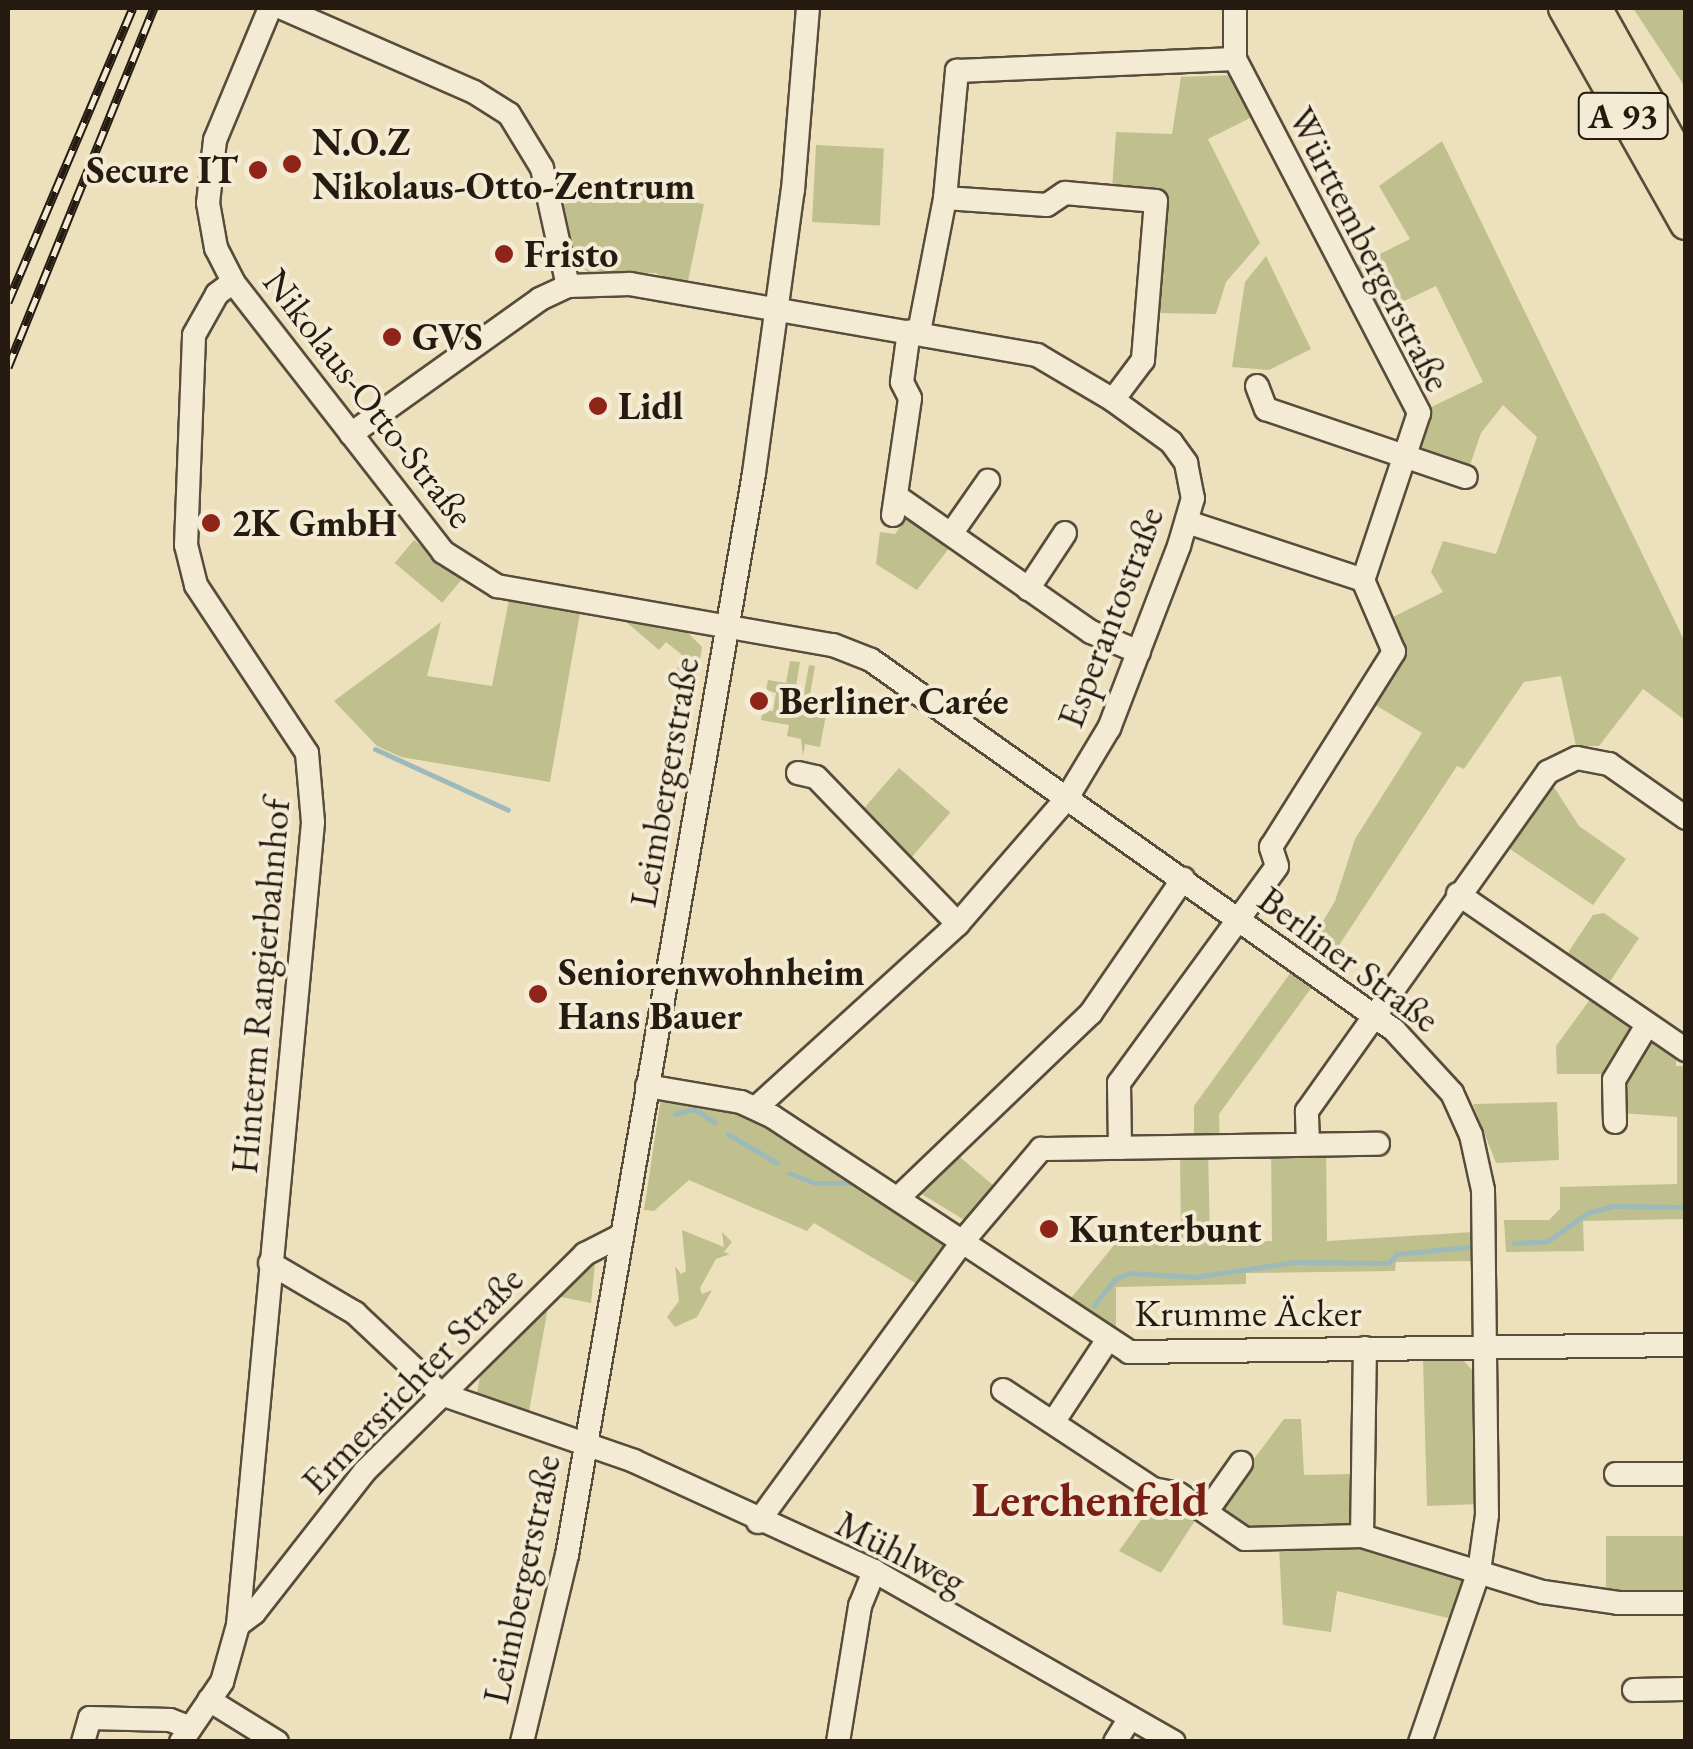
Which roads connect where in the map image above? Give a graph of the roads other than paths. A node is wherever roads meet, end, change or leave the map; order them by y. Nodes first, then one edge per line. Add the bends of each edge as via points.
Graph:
1 (270, 8) edge
2 (282, 8) edge
3 (808, 8) edge
4 (1235, 8) edge
5 (1565, 8) edge
6 (1595, 8) edge
7 (1235, 59) junction
8 (1686, 171) edge
9 (946, 198) junction
10 (1686, 223) edge
11 (233, 282) junction
12 (568, 286) junction
13 (778, 308) junction
14 (914, 332) junction
15 (1257, 386) dead end
16 (1113, 400) junction
17 (351, 434) junction
18 (1404, 456) junction
19 (1466, 477) dead end
20 (988, 481) dead end
21 (1187, 522) junction
22 (1065, 533) dead end
23 (951, 534) junction
24 (1363, 580) junction
25 (1028, 589) junction
26 (728, 628) junction
27 (1140, 652) junction
28 (798, 773) dead end
29 (1067, 798) junction
30 (1686, 818) edge
31 (1183, 879) junction
32 (1458, 894) junction
33 (1239, 919) junction
34 (958, 924) junction
35 (1374, 1016) junction
36 (1647, 1026) junction
37 (1686, 1050) edge
38 (646, 1086) junction
39 (756, 1108) junction
40 (1615, 1122) dead end
41 (1308, 1144) junction
42 (1378, 1144) dead end
43 (1120, 1148) junction
44 (898, 1198) junction
45 (620, 1236) junction
46 (963, 1241) junction
47 (270, 1263) junction
48 (1106, 1342) junction
49 (1686, 1345) edge
50 (1487, 1347) junction
51 (1365, 1348) junction
52 (1003, 1390) dead end
53 (441, 1394) junction
54 (1054, 1421) junction
55 (585, 1445) junction
56 (1241, 1463) dead end
57 (1616, 1474) dead end
58 (1686, 1474) edge
59 (1207, 1511) junction
60 (758, 1522) junction
61 (1362, 1536) junction
62 (874, 1571) junction
63 (1479, 1571) junction
64 (1686, 1603) edge
65 (238, 1625) junction
66 (1686, 1689) edge
67 (1634, 1690) dead end
68 (209, 1700) junction
69 (1128, 1720) junction
70 (186, 1735) edge
71 (83, 1742) edge
72 (278, 1742) edge
73 (522, 1742) edge
74 (838, 1742) edge
75 (1115, 1742) edge
76 (1174, 1742) edge
77 (1420, 1742) edge

1 - 11 street, Nikolaus-Otto-Straße via 224,109 210,165 210,222
2 - 12 street via 474,92 508,114 542,168
3 - 13 street, Leimbergerstraße
4 - 7 street, Württembergerstraße
5 - 10 highway, A 93
6 - 8 highway, A 93
7 - 9 street via 957,71
7 - 18 street, Württembergerstraße via 1419,413
9 - 14 street
9 - 16 street via 1047,205 1065,194 1156,201 1143,360
11 - 17 street, Nikolaus-Otto-Straße
11 - 47 street, Hinterm Rangierbahnhof via 194,335 186,545 196,585 307,752 314,802
12 - 13 street, Esperantostraße via 630,284
12 - 17 street via 509,316
13 - 14 street, Esperantostraße
13 - 26 street, Leimbergerstraße
14 - 16 street, Esperantostraße via 1036,356
14 - 23 street via 902,382 910,398 894,505
15 - 18 street via 1266,409
16 - 21 street, Esperantostraße via 1182,455 1192,488
17 - 26 street, Nikolaus-Otto-Straße via 418,528 442,552 497,586
18 - 19 street
18 - 24 street, Württembergerstraße
20 - 23 street
21 - 24 street
21 - 27 street, Esperantostraße
22 - 25 street
23 - 25 street
24 - 33 street via 1394,652 1271,847 1278,866
25 - 27 street via 1091,632
26 - 29 street, Berliner Straße via 858,654
26 - 38 street, Leimbergerstraße
27 - 29 street, Esperantostraße via 1109,728
28 - 34 street via 816,777
29 - 31 street, Berliner Straße
29 - 34 street, Esperantostraße
30 - 32 street via 1608,764 1577,758 1531,788
31 - 33 street, Berliner Straße
31 - 44 street via 1091,1013
32 - 35 street
32 - 36 street
33 - 35 street, Berliner Straße
33 - 43 street via 1120,1083
34 - 39 street, Esperantostraße
35 - 41 street via 1307,1111
35 - 50 street, Berliner Straße via 1433,1067 1471,1135 1483,1190
36 - 37 street
36 - 40 street via 1614,1080
38 - 39 street, Krumme Äcker
38 - 45 street, Leimbergerstraße
39 - 44 street, Krumme Äcker
41 - 42 street
41 - 43 street
43 - 46 street via 1041,1149
44 - 46 street, Krumme Äcker
45 - 53 street, Ermersrichter Straße via 585,1254
45 - 55 street, Leimbergerstraße
46 - 48 street, Krumme Äcker
46 - 60 street
47 - 53 street via 355,1313
47 - 65 street, Hinterm Rangierbahnhof
48 - 51 street, Krumme Äcker via 1148,1354
48 - 54 street
49 - 50 street, Krumme Äcker
50 - 51 street, Krumme Äcker
50 - 63 street, Berliner Straße via 1488,1515
51 - 61 street
52 - 54 street
53 - 55 street, Mühlweg
53 - 65 street, Ermersrichter Straße via 365,1470 254,1614
54 - 59 street via 1153,1489
55 - 60 street, Mühlweg
55 - 73 street, Leimbergerstraße via 558,1600
56 - 59 street
57 - 58 street
59 - 61 street via 1245,1538
60 - 62 street, Mühlweg
61 - 63 street
62 - 69 street, Mühlweg
62 - 74 street via 860,1606
63 - 64 street via 1580,1599
63 - 77 street, Berliner Straße
65 - 68 street, Ermersrichter Straße via 233,1656
66 - 67 street
68 - 70 street, Ermersrichter Straße
68 - 72 street
69 - 75 street
69 - 76 street, Mühlweg
70 - 71 street via 170,1720 90,1718

